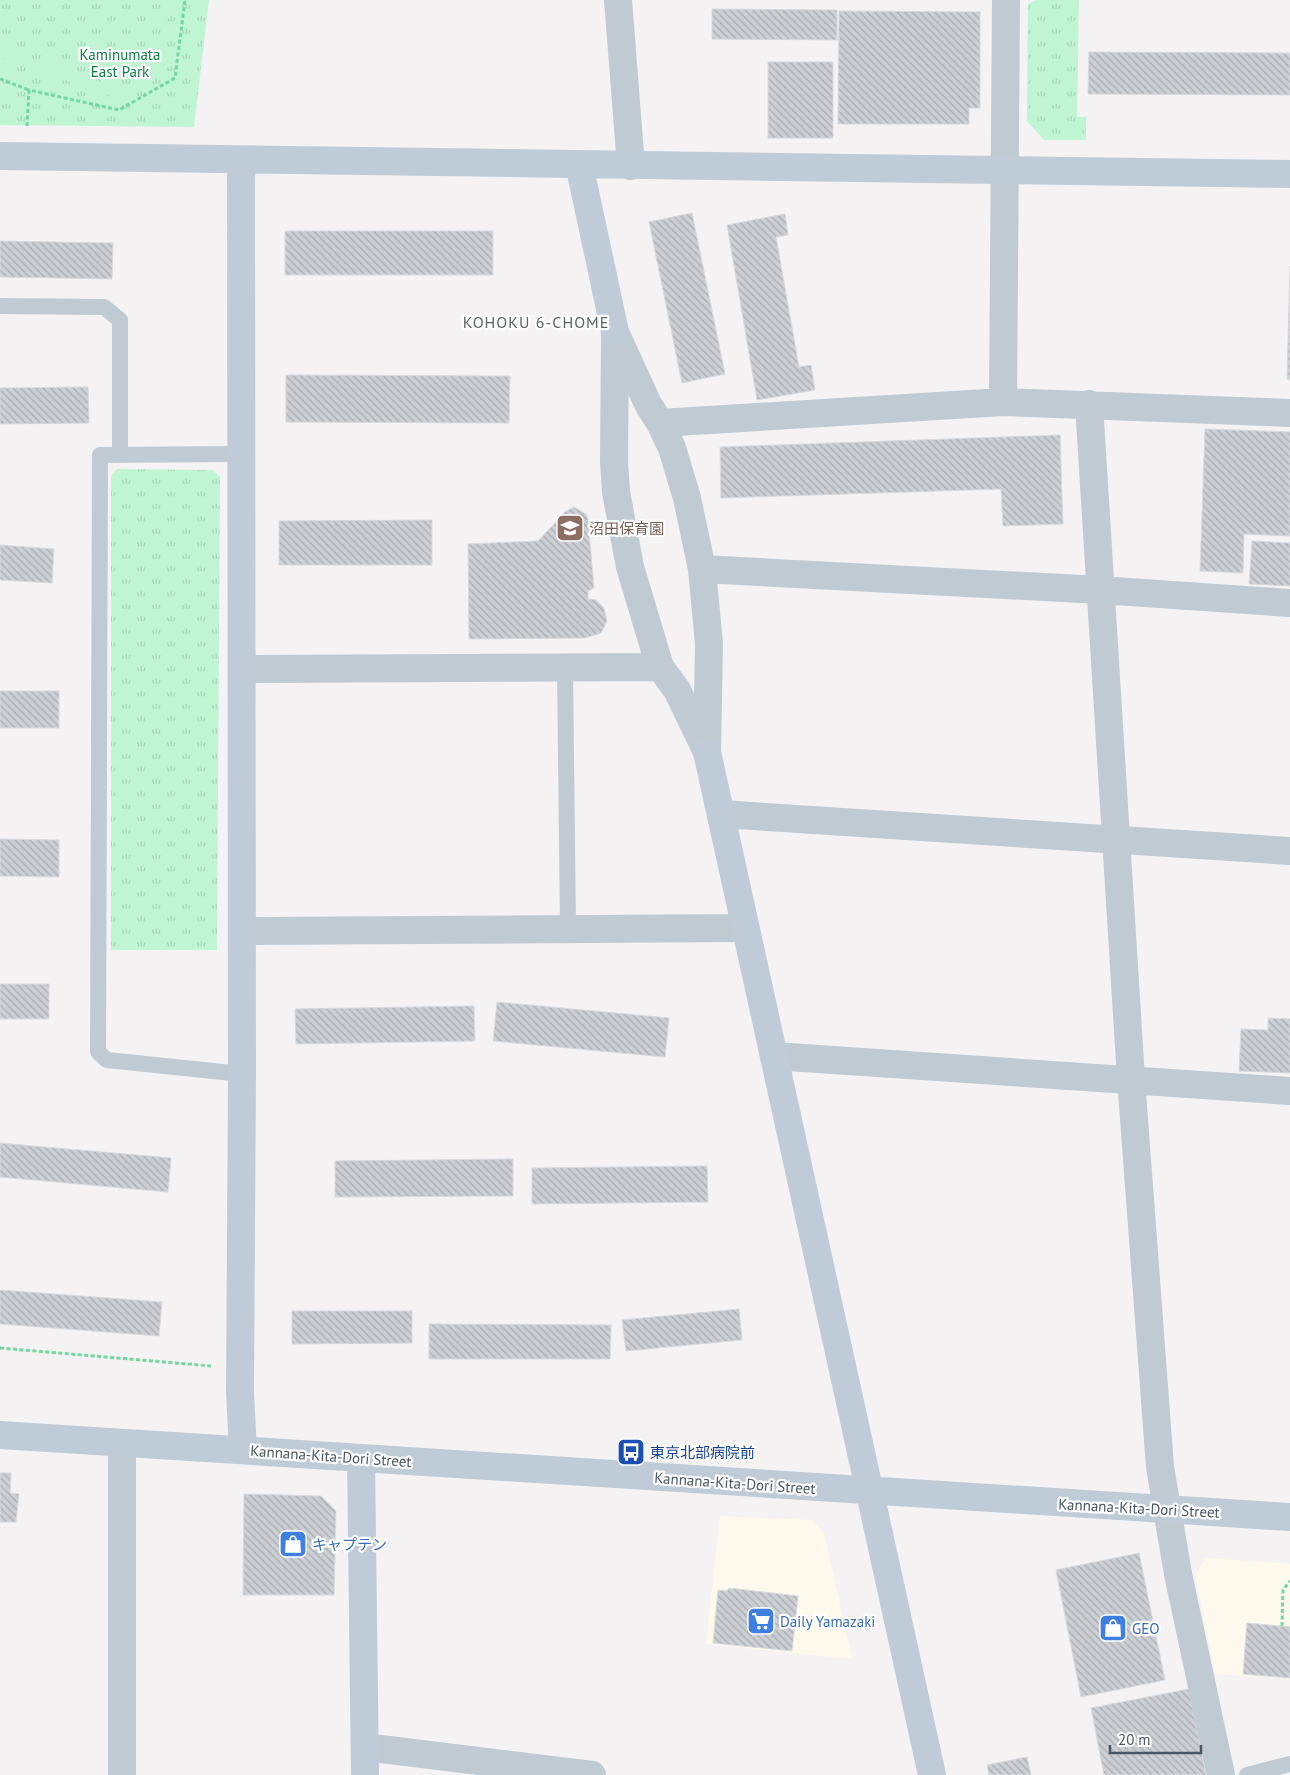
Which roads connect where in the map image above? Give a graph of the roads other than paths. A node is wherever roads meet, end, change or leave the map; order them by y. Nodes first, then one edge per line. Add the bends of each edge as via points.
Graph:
1 (618, 0) edge
2 (1006, 0) edge
3 (0, 156) edge
4 (241, 160) junction
5 (579, 164) junction
6 (631, 166) junction
7 (1004, 171) junction
8 (1290, 174) edge
9 (0, 306) edge
10 (615, 332) junction
11 (1003, 402) junction
12 (1089, 404) junction
13 (1290, 413) edge
14 (660, 423) junction
15 (242, 454) junction
16 (120, 455) junction
17 (702, 570) junction
18 (1100, 590) junction
19 (1290, 603) edge
20 (660, 667) junction
21 (242, 668) junction
22 (565, 668) junction
23 (707, 752) junction
24 (721, 814) junction
25 (1116, 840) junction
26 (1290, 851) edge
27 (568, 927) junction
28 (745, 928) junction
29 (242, 931) junction
30 (774, 1056) junction
31 (242, 1074) junction
32 (1132, 1080) junction
33 (1290, 1091) edge
34 (0, 1434) edge
35 (122, 1443) junction
36 (243, 1450) junction
37 (361, 1458) junction
38 (870, 1491) junction
39 (1168, 1510) junction
40 (1290, 1517) edge
41 (365, 1747) junction
42 (1290, 1764) edge
43 (122, 1775) edge
44 (365, 1775) edge
45 (592, 1775) edge
46 (932, 1775) edge
47 (1221, 1775) edge
48 (1247, 1775) edge

1 - 6 street
2 - 7 street
3 - 4 street
4 - 5 street
4 - 15 street
5 - 6 street
5 - 10 street
6 - 7 street
7 - 8 street
7 - 11 street
9 - 16 lane via 104,307 120,320
10 - 14 street
10 - 20 street via 616,492 630,567
11 - 12 street
11 - 14 street
12 - 13 street via 1115,408
12 - 18 street
14 - 17 street via 672,448
15 - 16 lane
15 - 21 street
16 - 31 lane via 100,455 98,1052 107,1060
17 - 18 street
17 - 23 street via 709,644
18 - 19 street
18 - 25 street
20 - 22 street
20 - 23 street via 677,690
21 - 22 street
21 - 29 street
22 - 27 lane
23 - 24 street
24 - 25 street
24 - 28 street
25 - 26 street
25 - 32 street
27 - 28 street
27 - 29 street
28 - 30 street
29 - 31 street
30 - 32 street
30 - 38 street
31 - 36 street via 240,1392
32 - 33 street
32 - 39 street via 1159,1451
34 - 35 street, Kannana-Kita-Dori Street
35 - 36 street, Kannana-Kita-Dori Street
35 - 43 street
36 - 37 street, Kannana-Kita-Dori Street
37 - 38 street, Kannana-Kita-Dori Street
37 - 41 street
38 - 39 street, Kannana-Kita-Dori Street
38 - 46 street
39 - 40 street, Kannana-Kita-Dori Street
39 - 47 street via 1178,1574
41 - 44 street
41 - 45 street
42 - 48 lane

